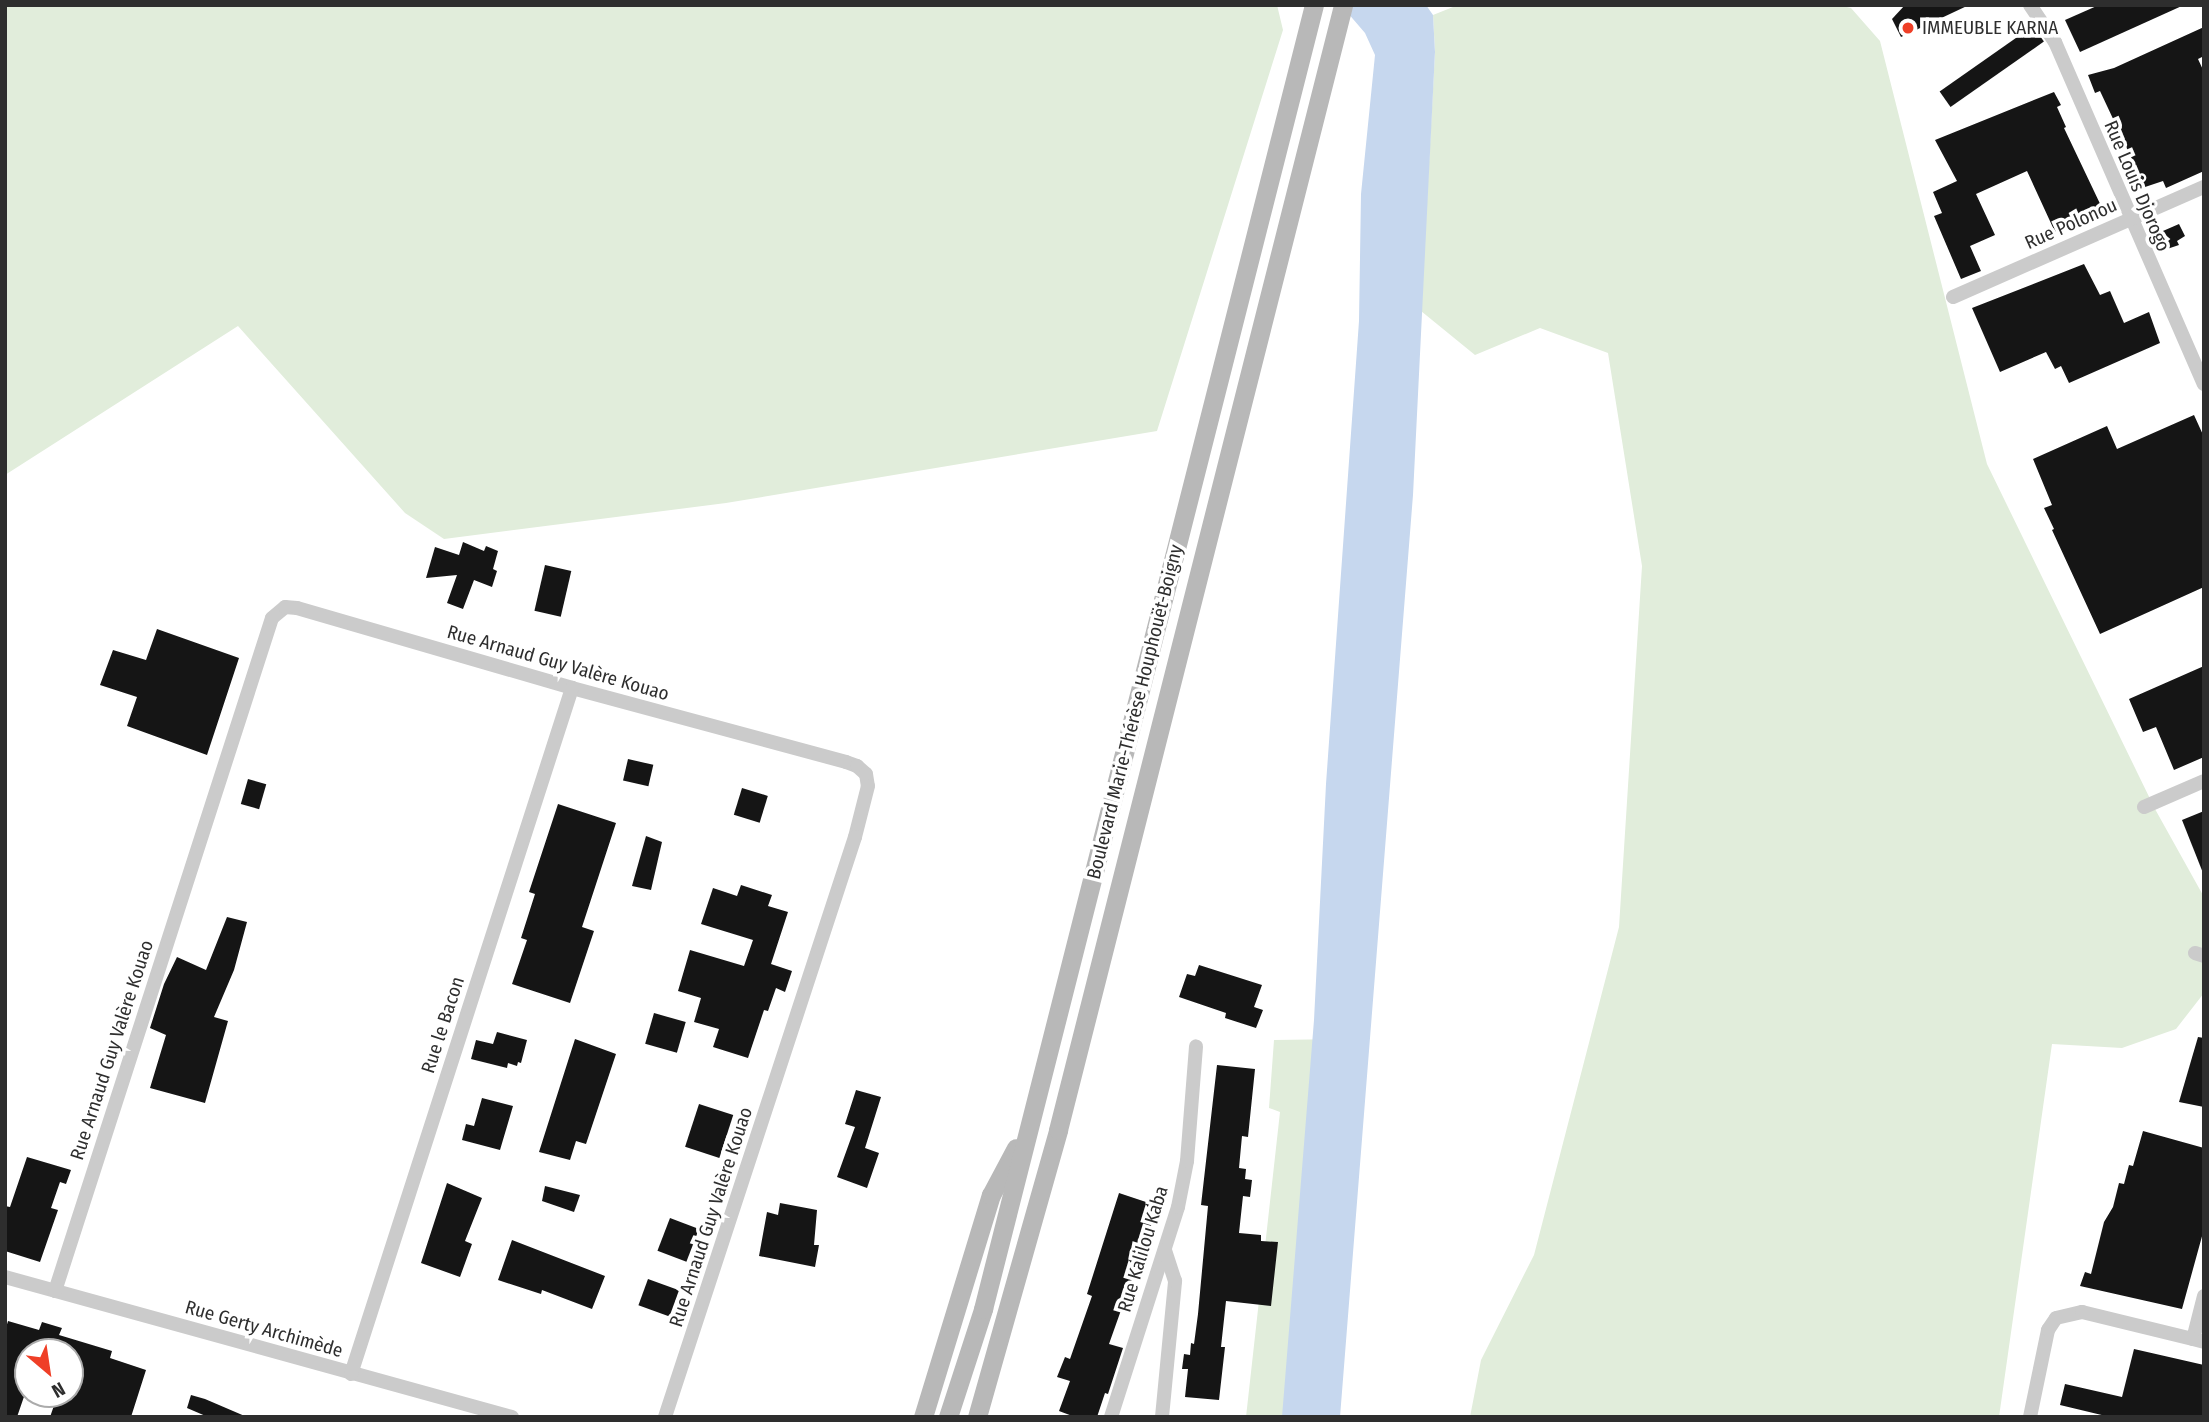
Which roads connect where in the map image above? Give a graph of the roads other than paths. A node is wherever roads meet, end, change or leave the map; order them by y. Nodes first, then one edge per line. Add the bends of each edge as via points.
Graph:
1 (1314, 5) edge
2 (2030, 5) edge
3 (1342, 7) edge
4 (2204, 187) edge
5 (2130, 219) junction
6 (1953, 297) dead end
7 (2204, 384) edge
8 (572, 688) junction
9 (2204, 781) edge
10 (2144, 807) dead end
11 (1196, 1046) dead end
12 (1031, 1119) junction
13 (1165, 1250) junction
14 (5, 1277) edge
15 (55, 1291) junction
16 (2204, 1296) edge
17 (2198, 1341) edge
18 (351, 1374) junction
19 (512, 1417) edge
20 (665, 1417) edge
21 (923, 1417) edge
22 (948, 1417) edge
23 (977, 1417) edge
24 (1111, 1417) edge
25 (1162, 1417) edge
26 (2030, 1417) edge

1 - 12 main road, Boulevard Marie-Thérèse Houphouët-Boigny
2 - 5 street, Rue Louis Djorogo via 2055,42
3 - 23 main road, Boulevard Marie-Thérèse Houphouët-Boigny via 1058,1130
4 - 5 street, Rue Polonou
5 - 6 street, Rue Polonou
5 - 7 street, Rue Louis Djorogo
8 - 15 street, Rue Arnaud Guy Valère Kouao via 297,608 277,611
8 - 18 street, Rue le Bacon
8 - 20 street, Rue Arnaud Guy Valère Kouao via 846,762 866,774 868,786
9 - 10 street
11 - 13 street, Rue Kalilou Kaba via 1187,1161
12 - 21 main road via 991,1195
12 - 22 main road, Boulevard Marie-Thérèse Houphouët-Boigny via 982,1309
13 - 24 street, Rue Kalilou Kaba
13 - 25 street via 1175,1281
14 - 15 street, Rue Gerty Archimède
15 - 18 street, Rue Gerty Archimède
16 - 17 street
17 - 26 street via 2082,1312 2056,1318 2048,1330
18 - 19 street, Rue Gerty Archimède

